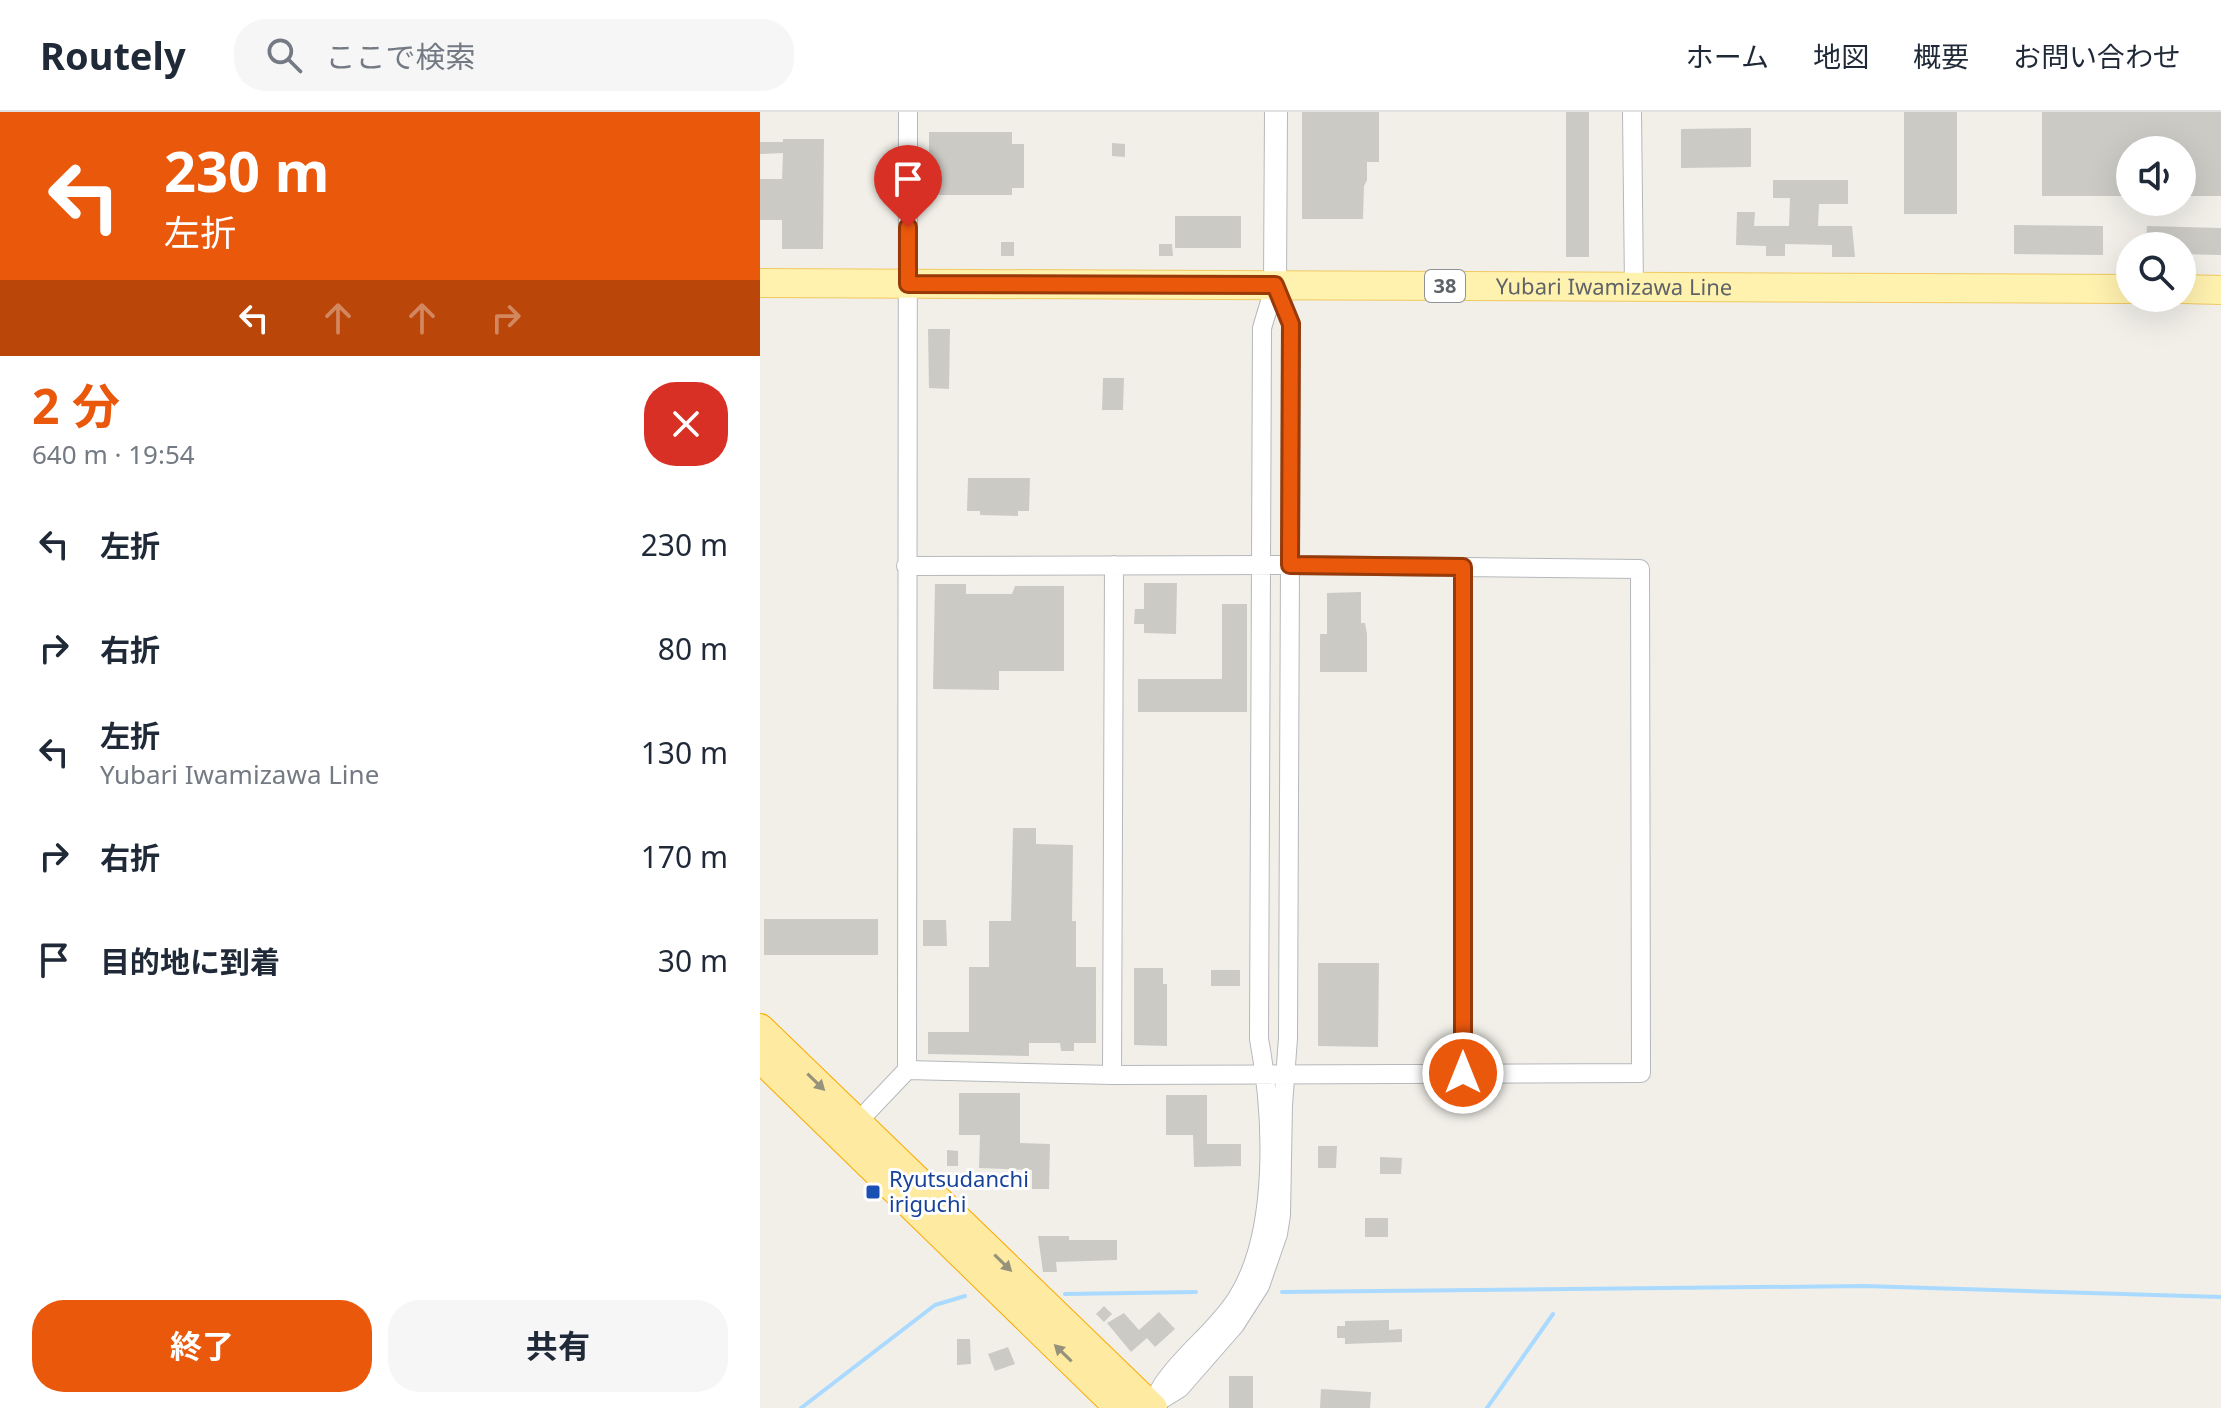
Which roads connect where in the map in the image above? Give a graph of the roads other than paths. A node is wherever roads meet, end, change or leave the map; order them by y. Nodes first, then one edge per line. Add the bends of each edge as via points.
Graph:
1 (908, 112) edge
2 (1276, 112) edge
3 (1632, 112) edge
4 (760, 283) edge
5 (908, 284) junction
6 (1275, 285) junction
7 (1634, 287) junction
8 (2116, 289) edge
9 (2196, 289) edge
10 (2221, 290) edge
11 (1114, 565) junction
12 (1261, 565) junction
13 (1290, 565) junction
14 (906, 566) junction
15 (1463, 567) junction
16 (760, 1028) edge
17 (760, 1058) edge
18 (907, 1070) junction
19 (1463, 1073) junction
20 (1266, 1074) junction
21 (1285, 1074) junction
22 (1112, 1075) junction
23 (850, 1130) junction
24 (1152, 1407) edge
25 (1119, 1408) edge

1 - 5 street
2 - 6 street
3 - 7 street
4 - 5 main road, Yubari Iwamizawa Line / 38
5 - 6 main road, Yubari Iwamizawa Line / 38
5 - 14 street
6 - 7 main road, Yubari Iwamizawa Line / 38
6 - 12 street via 1262,328
6 - 13 street via 1291,324
7 - 8 main road, Yubari Iwamizawa Line / 38
9 - 10 main road
11 - 12 street
11 - 14 street
11 - 22 street
12 - 13 street
12 - 20 street via 1259,1039
13 - 15 street
13 - 21 street
14 - 18 street
15 - 19 street
15 - 19 street via 1640,569 1641,1073
16 -> 23 highway
17 - 23 highway
18 - 22 street
18 - 23 street
19 - 21 street
20 - 21 street
20 - 22 street
20 - 24 street via 1267,1204 1259,1249 1237,1297 1167,1377
21 - 24 street via 1281,1215 1260,1286 1190,1378
23 -> 24 highway
25 -> 23 highway

